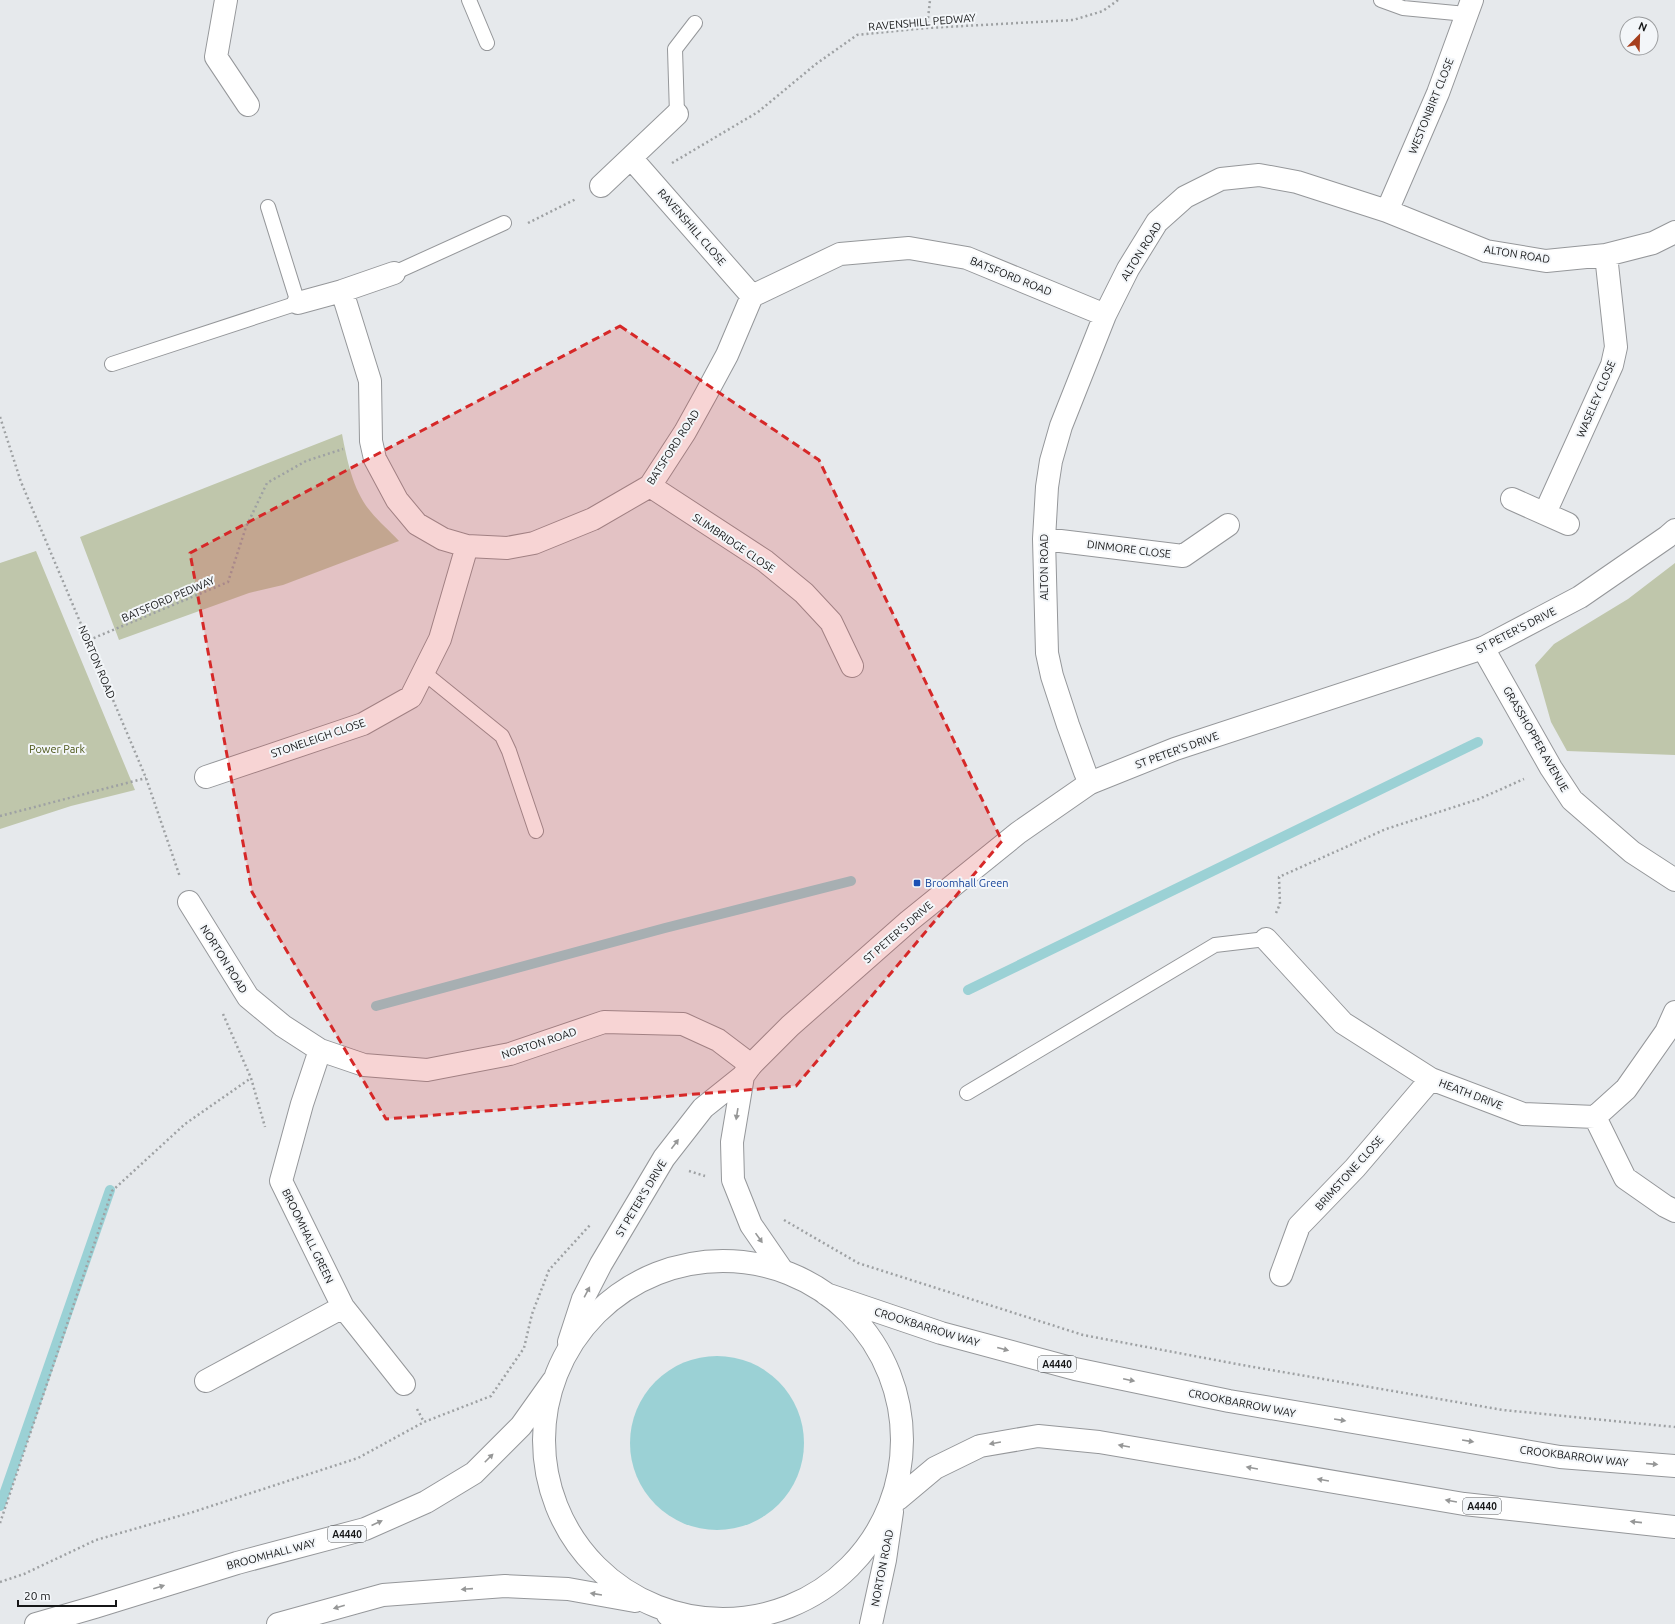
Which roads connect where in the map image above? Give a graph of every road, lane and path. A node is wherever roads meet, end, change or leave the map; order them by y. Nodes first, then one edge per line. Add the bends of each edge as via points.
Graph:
1 (226, 0) edge
2 (469, 0) edge
3 (930, 0) edge
4 (1118, 0) edge
5 (1381, 0) edge
6 (1469, 7) edge
7 (695, 22) dead end
8 (927, 28) junction
9 (487, 43) dead end
10 (248, 105) dead end
11 (677, 114) joint
12 (631, 158) junction
13 (646, 174) junction
14 (601, 186) dead end
15 (268, 207) dead end
16 (1387, 211) junction
17 (504, 223) dead end
18 (1675, 232) edge
19 (1606, 255) junction
20 (394, 273) joint
21 (342, 291) junction
22 (752, 296) junction
23 (298, 303) junction
24 (1106, 315) junction
25 (112, 364) dead end
26 (0, 418) edge
27 (371, 440) junction
28 (650, 486) junction
29 (1512, 499) dead end
30 (1545, 514) junction
31 (1568, 524) dead end
32 (1228, 525) dead end
33 (1675, 530) edge
34 (1044, 539) junction
35 (467, 546) junction
36 (89, 640) junction
37 (1483, 648) junction
38 (852, 666) dead end
39 (424, 672) junction
40 (1550, 768) junction
41 (206, 777) dead end
42 (146, 778) junction
43 (1090, 783) junction
44 (0, 816) edge
45 (536, 831) dead end
46 (1675, 880) edge
47 (189, 902) joint
48 (1266, 939) junction
49 (221, 1008) dead end
50 (1675, 1012) edge
51 (320, 1050) junction
52 (747, 1070) junction
53 (251, 1078) junction
54 (1432, 1079) junction
55 (967, 1094) dead end
56 (1595, 1117) junction
57 (266, 1129) dead end
58 (686, 1170) dead end
59 (707, 1176) dead end
60 (1675, 1210) edge
61 (782, 1219) dead end
62 (591, 1223) dead end
63 (782, 1270) junction
64 (1281, 1275) dead end
65 (819, 1291) junction
66 (343, 1307) junction
67 (569, 1342) junction
68 (206, 1381) dead end
69 (553, 1381) junction
70 (404, 1384) dead end
71 (1675, 1427) edge
72 (1675, 1466) edge
73 (895, 1505) junction
74 (0, 1523) edge
75 (1675, 1526) edge
76 (0, 1582) edge
77 (635, 1601) junction
78 (674, 1620) edge
79 (36, 1624) edge
80 (278, 1624) edge
81 (872, 1624) edge

1 - 10 main road via 216,57
2 - 9 lane
3 - 8 path
4 - 8 path, RAVENSHILL PEDWAY via 1103,11 1073,20
5 - 6 lane via 1403,8
6 - 16 main road, WESTONBIRT CLOSE via 1438,93
7 - 11 lane via 675,50
8 - 13 path, RAVENSHILL PEDWAY via 858,35 816,64 758,112 669,164
11 - 12 main road
12 - 13 main road, RAVENSHILL CLOSE
12 - 14 main road
13 - 22 main road, RAVENSHILL CLOSE
15 - 23 lane
16 - 19 main road, ALTON ROAD via 1486,251 1546,260
16 - 24 main road, ALTON ROAD via 1297,182 1267,176 1221,179 1185,197 1158,222 1128,269
17 - 20 lane
18 - 19 main road, ALTON ROAD via 1653,243
19 - 30 main road, WASELEY CLOSE via 1616,347 1612,365
20 - 21 main road
21 - 23 main road
21 - 27 main road, BATSFORD ROAD via 370,381
22 - 24 main road, BATSFORD ROAD via 840,254 909,248 967,258
22 - 28 main road, BATSFORD ROAD via 727,355 685,432
23 - 25 lane
24 - 34 main road, ALTON ROAD via 1061,426 1051,460
26 - 36 path, NORTON ROAD via 21,482
27 - 35 main road, BATSFORD ROAD via 375,459 385,480 397,500 417,524 443,538
27 - 36 path, BATSFORD PEDWAY via 306,461 267,484 246,527 228,582
28 - 35 main road, BATSFORD ROAD via 593,519 534,543 507,548
28 - 38 main road, SLIMBRIDGE CLOSE via 765,561 804,593 831,622
29 - 30 main road
30 - 31 main road
32 - 34 main road, DINMORE CLOSE via 1183,556
33 - 37 main road, ST PETER'S DRIVE via 1580,597
34 - 43 main road, ALTON ROAD via 1046,653
35 - 39 main road, STONELEIGH CLOSE via 440,639
36 - 42 path, NORTON ROAD
37 - 40 main road, GRASSHOPPER AVENUE
37 - 43 main road, ST PETER'S DRIVE via 1175,749
39 - 41 main road, STONELEIGH CLOSE via 411,697 363,724
39 - 45 lane via 502,736
40 - 46 main road, GRASSHOPPER AVENUE via 1572,800 1632,852
40 - 48 path via 1479,798 1386,829 1279,877 1280,904
42 - 44 path
42 - 47 path, NORTON ROAD
43 - 52 main road, ST PETER'S DRIVE via 1018,834 909,920 790,1026
47 - 51 main road, NORTON ROAD via 248,997 283,1026
48 - 54 main road, HEATH DRIVE via 1343,1023
48 - 55 lane via 1215,945
49 - 53 path
50 - 56 main road via 1666,1032 1626,1089
51 - 52 main road, NORTON ROAD via 364,1065 427,1070 510,1054 604,1022 683,1024 718,1040
51 - 66 main road, BROOMHALL GREEN via 281,1181
52 -> 63 main road via 732,1142 733,1180 751,1226
67 -> 52 main road, ST PETER'S DRIVE via 583,1299 664,1158 703,1108
53 - 57 path
53 - 74 path via 185,1124 112,1191
54 - 56 main road, HEATH DRIVE via 1523,1114
54 - 64 main road, BRIMSTONE CLOSE via 1355,1168 1299,1226
56 - 60 main road via 1625,1178 1665,1206
58 - 59 path
61 - 71 path via 858,1263 1083,1335 1503,1410
62 - 76 path via 549,1270 532,1314 524,1348 491,1396 424,1422 358,1458 193,1512 96,1540 24,1574
63 - 65 main road
63 - 67 main road via 751,1260 684,1262 644,1277 608,1300
65 -> 72 main road, CROOKBARROW WAY / A4440 via 949,1335 1075,1369 1229,1402 1560,1457
65 - 73 main road, NORTON ROAD via 862,1332 886,1369 899,1409 905,1454
66 - 68 main road
66 - 70 main road, BROOMHALL GREEN
67 - 69 main road, ST PETER'S DRIVE
69 - 77 main road via 549,1461 554,1491 564,1523 585,1557
79 -> 69 main road, BROOMHALL WAY / A4440 via 237,1563 365,1529 426,1502 474,1473 521,1426
75 -> 73 main road, A4440 via 1464,1504 1099,1442 1038,1436 980,1446 935,1468
73 - 78 main road via 867,1545 796,1602 744,1618 714,1622
73 - 81 main road, NORTON ROAD
77 - 78 main road
77 -> 80 main road via 568,1590 505,1586 383,1595

